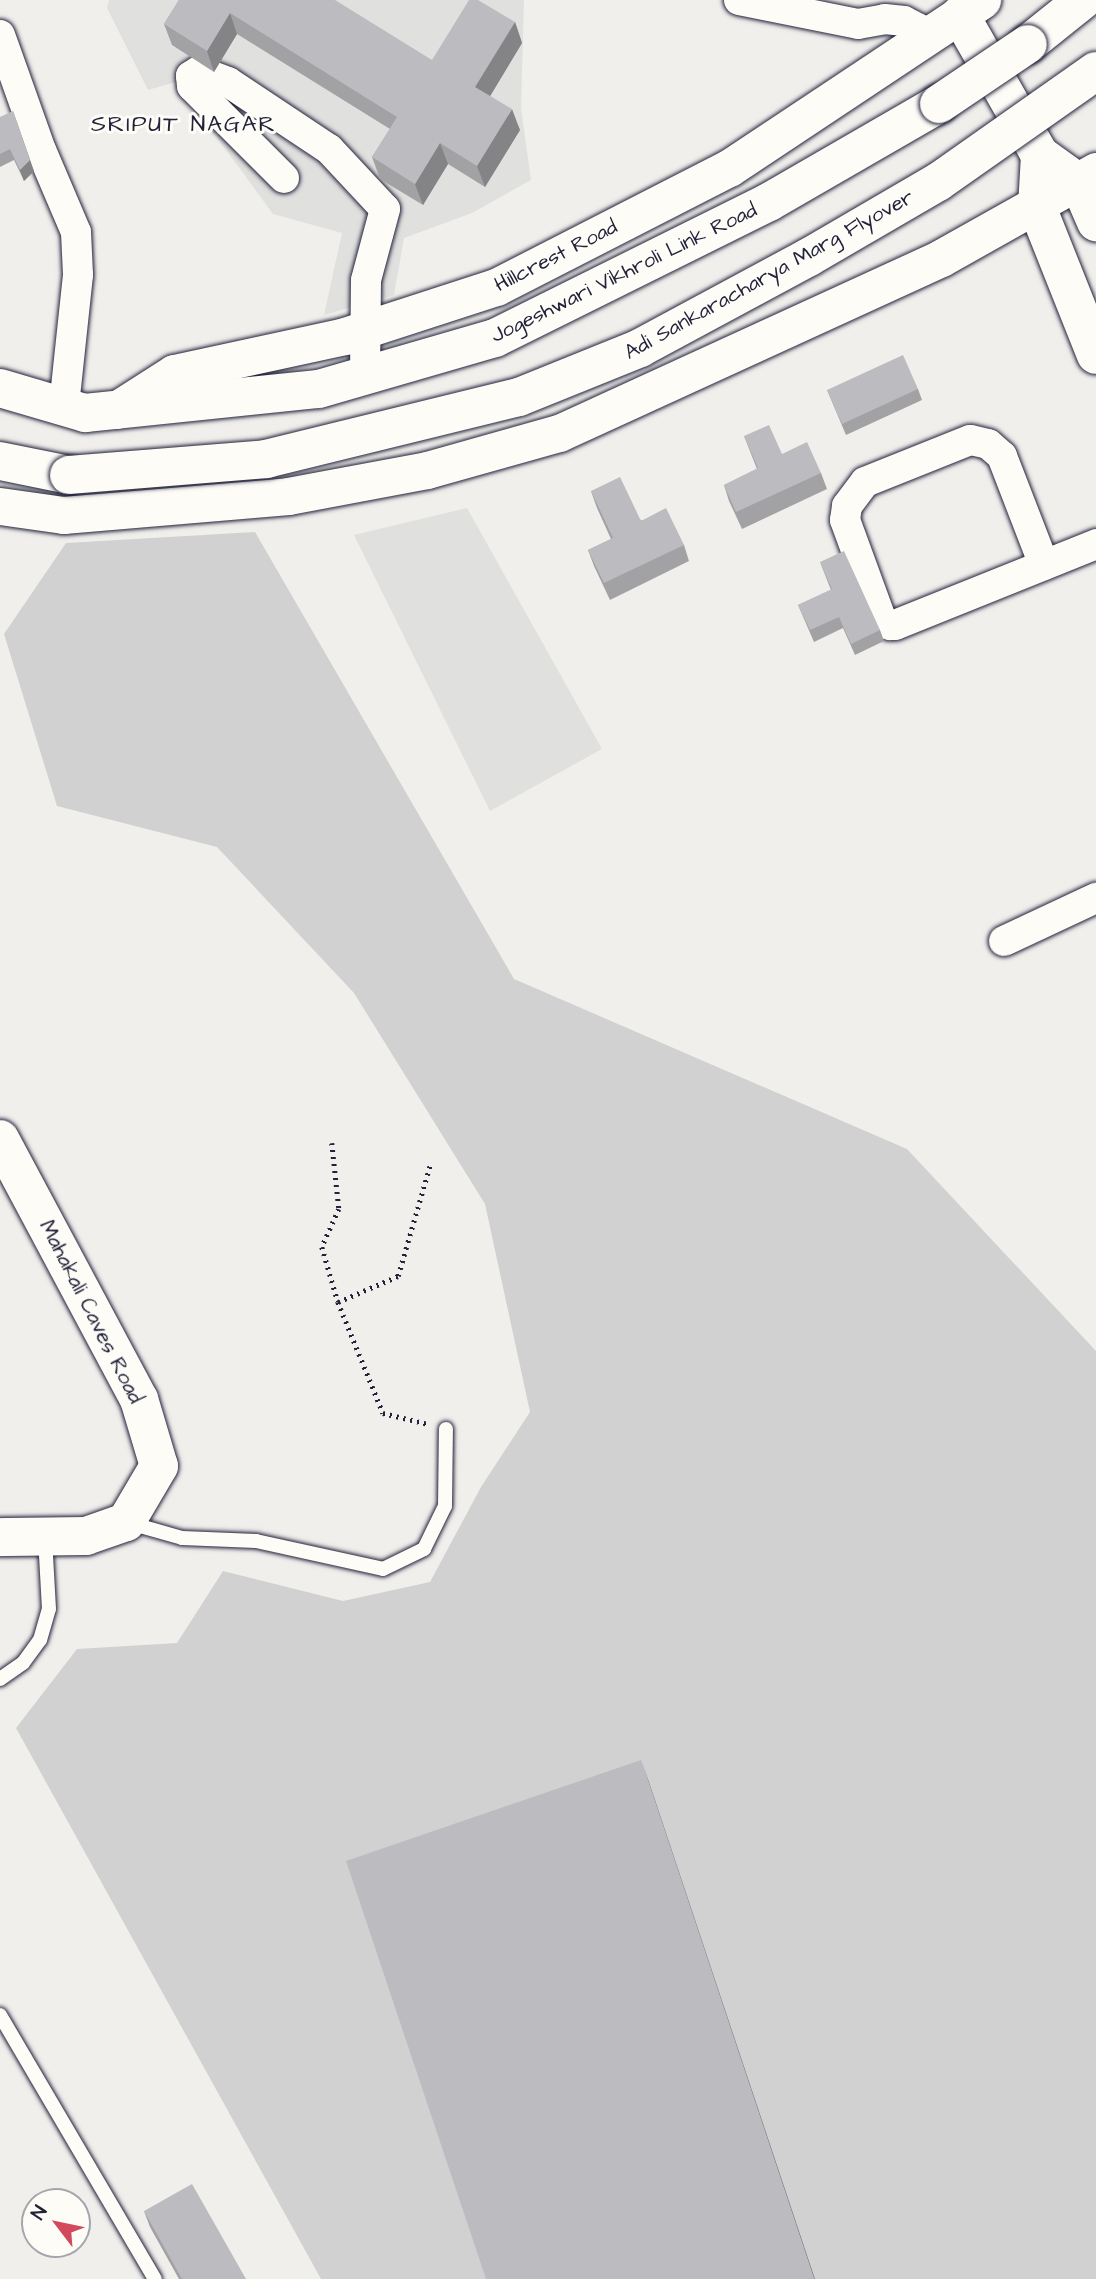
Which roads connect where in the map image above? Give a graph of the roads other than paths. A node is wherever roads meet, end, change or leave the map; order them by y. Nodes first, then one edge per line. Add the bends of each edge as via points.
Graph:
1 (739, 0) edge
2 (1083, 0) edge
3 (958, 17) edge
4 (0, 35) edge
5 (1096, 71) edge
6 (1040, 155) junction
7 (1088, 177) edge
8 (284, 178) dead end
9 (1037, 206) junction
10 (1096, 222) edge
11 (366, 329) junction
12 (1096, 355) edge
13 (365, 376) junction
14 (0, 388) edge
15 (64, 407) junction
16 (116, 410) junction
17 (0, 461) edge
18 (0, 506) edge
19 (1096, 544) edge
20 (1044, 565) junction
21 (1096, 898) edge
22 (1004, 941) dead end
23 (0, 1139) edge
24 (446, 1429) road end
25 (126, 1522) junction
26 (45, 1537) junction
27 (0, 1538) edge
28 (0, 1679) edge
29 (0, 2015) edge
30 (155, 2279) edge

1 - 3 street via 858,24
2 - 13 main road, Jogeshwari Vikhroli Link Road, bridge via 939,104 768,202 495,338
3 - 6 main road
3 - 11 street, Hillcrest Road via 717,174 496,288
4 - 15 street via 76,232 78,275
5 - 17 main road, Adi Sankaracharya Marg Flyover, bridge via 938,182 809,257 640,348 519,397 266,459 69,475
6 - 7 main road
6 - 9 main road
7 - 9 street
7 - 10 main road
8 - 11 street via 191,86 191,76 199,71 228,82 329,149 385,209 366,280
9 - 12 main road
9 - 18 street via 941,258 559,433 427,470 288,496 63,516
11 - 13 street
11 - 16 street, Hillcrest Road via 174,373
13 - 16 main road, Jogeshwari Vikhroli Link Road via 319,390
14 - 15 main road, Jogeshwari Vikhroli Link Road
15 - 16 main road, Jogeshwari Vikhroli Link Road via 85,413
19 - 20 street
20 - 20 street via 890,625 882,621 845,520 847,506 864,482 970,440 988,444 1002,456
21 - 22 street
23 - 25 main road, Mahakali Caves Road via 139,1399 159,1466
24 - 25 lane via 445,1506 424,1549 383,1569 256,1541 181,1538
25 - 26 main road via 86,1536
26 - 27 main road
26 - 28 lane via 49,1609 40,1640 23,1663
29 - 30 lane

